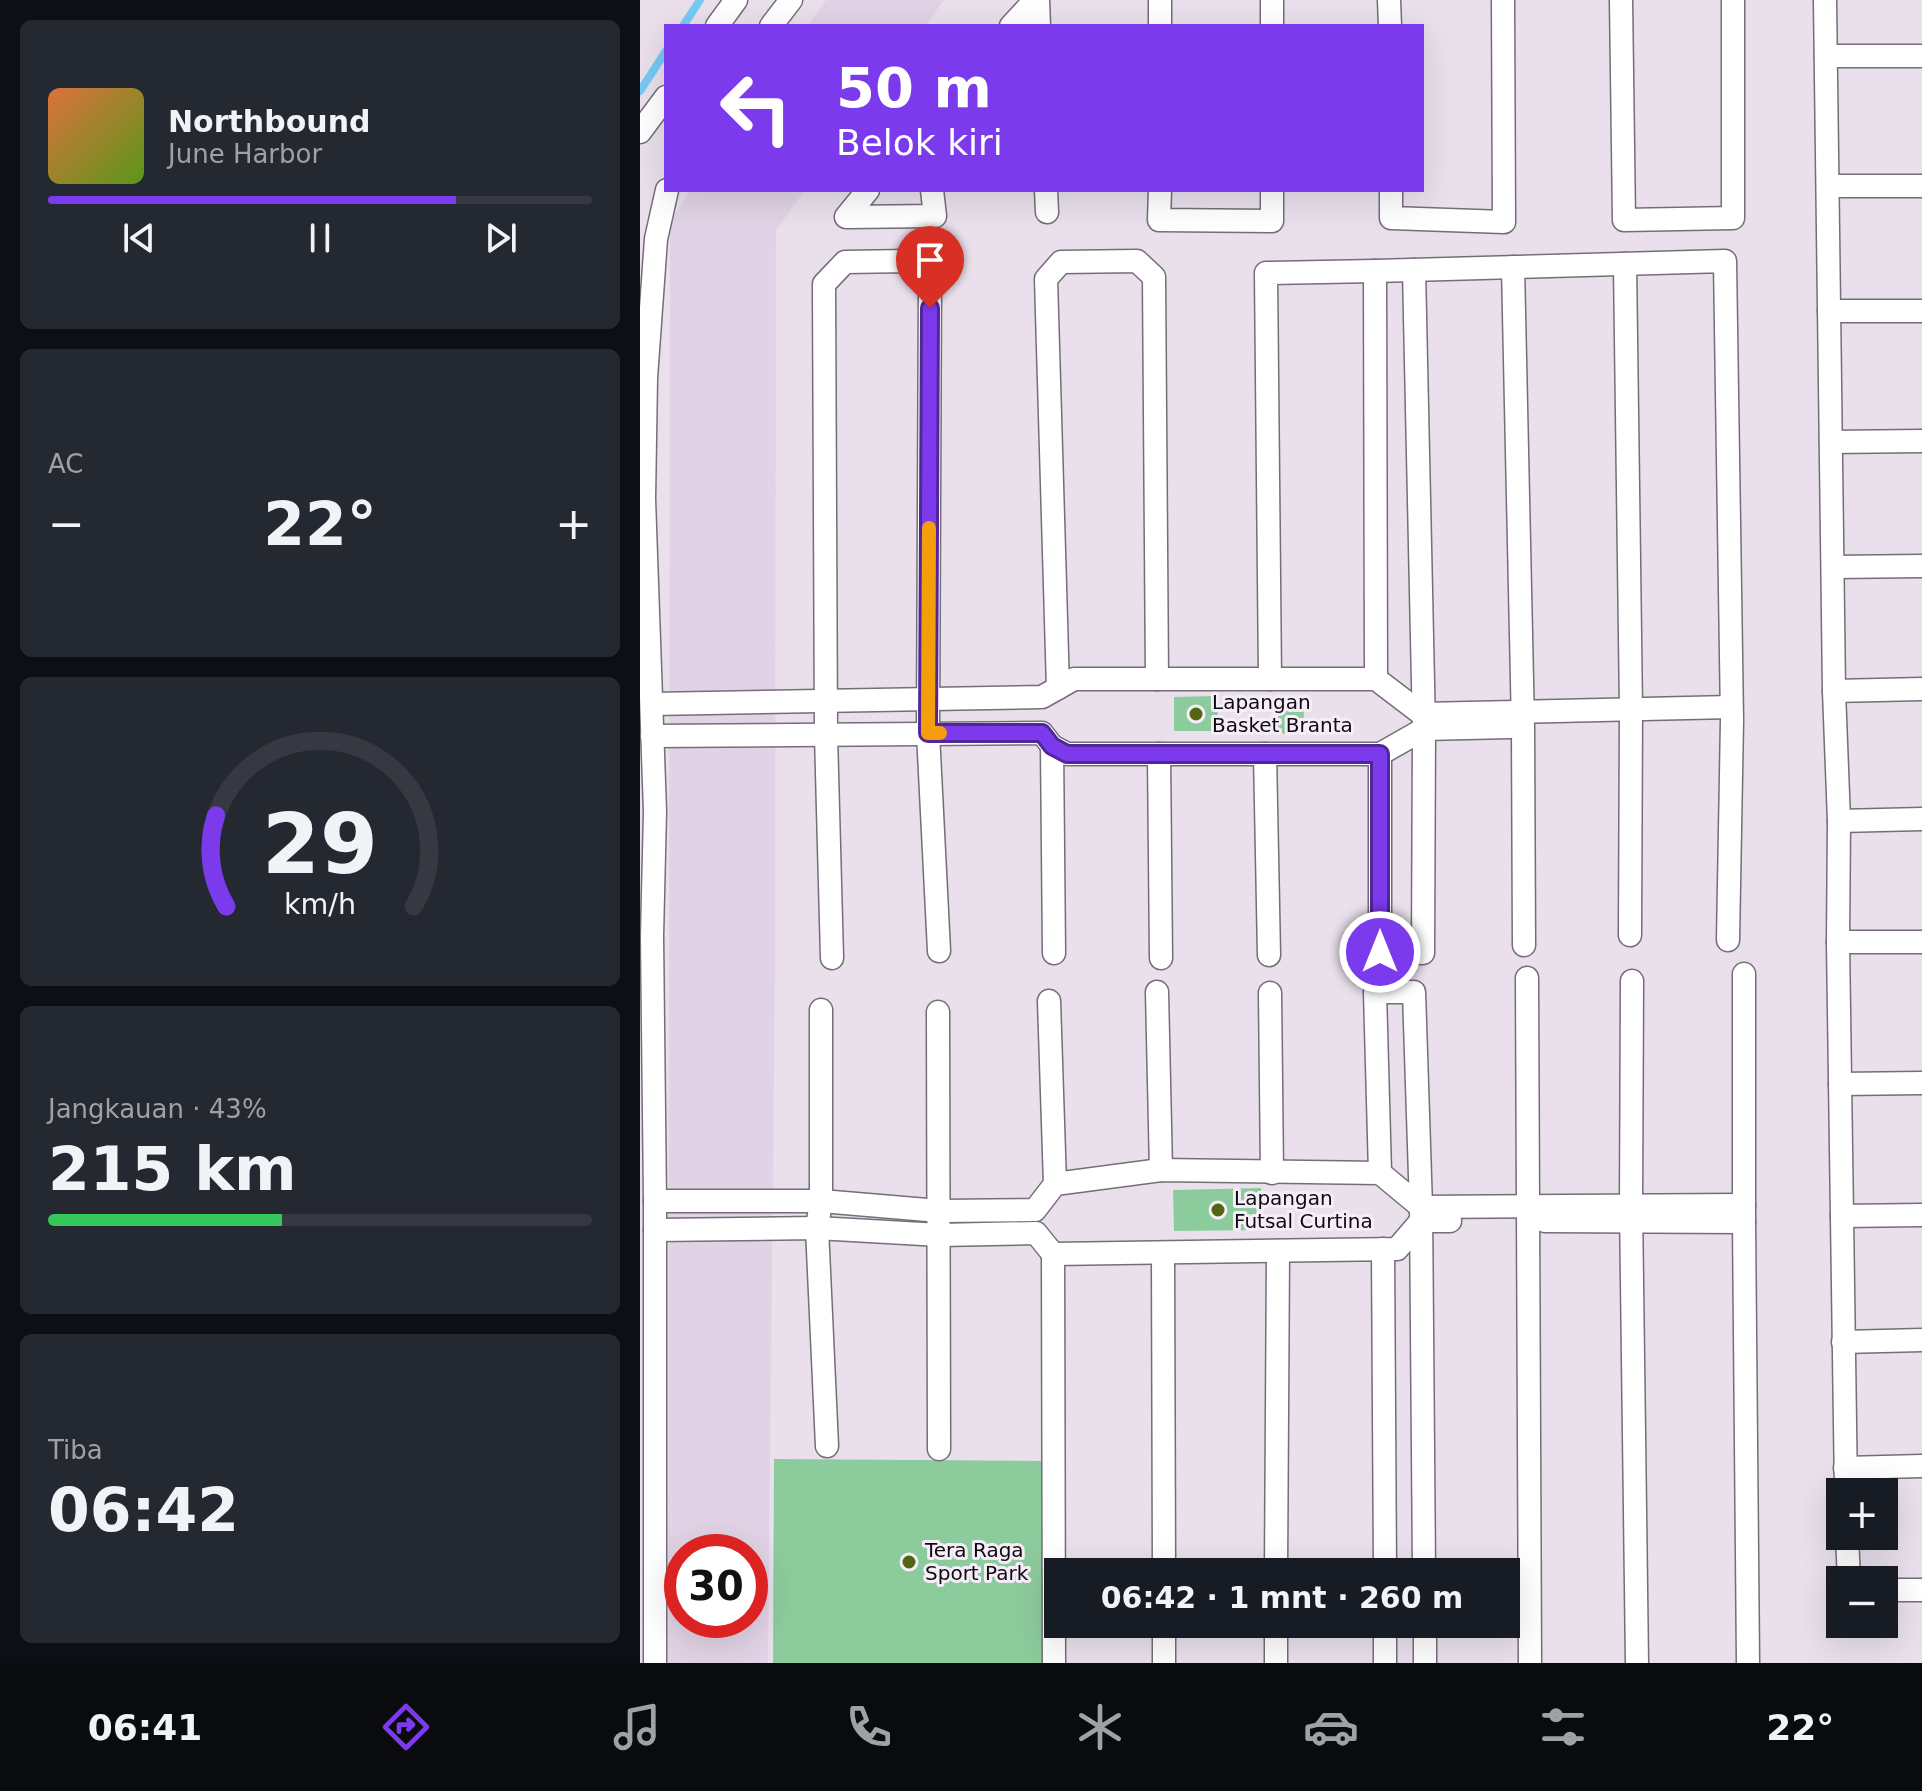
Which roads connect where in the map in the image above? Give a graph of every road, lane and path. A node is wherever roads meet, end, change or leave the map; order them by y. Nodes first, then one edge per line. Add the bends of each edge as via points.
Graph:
1 (736, 0) edge
2 (791, 0) edge
3 (1036, 0) edge
4 (1160, 0) edge
5 (1272, 0) edge
6 (1389, 0) edge
7 (1503, 0) edge
8 (1621, 0) edge
9 (1733, 0) edge
10 (1825, 0) edge
11 (718, 24) edge
12 (773, 24) edge
13 (1013, 24) edge
14 (1039, 24) edge
15 (1160, 24) edge
16 (1272, 24) edge
17 (1390, 24) edge
18 (1826, 56) junction
19 (1922, 56) edge
20 (664, 100) edge
21 (640, 132) edge
22 (1828, 186) junction
23 (1922, 186) edge
24 (667, 192) edge
25 (866, 192) edge
26 (932, 192) edge
27 (1160, 192) edge
28 (1272, 192) edge
29 (1391, 192) edge
30 (1625, 264) junction
31 (1513, 267) junction
32 (1414, 270) junction
33 (1375, 271) junction
34 (1829, 311) junction
35 (1922, 311) edge
36 (1922, 441) edge
37 (1831, 442) junction
38 (1922, 566) edge
39 (1833, 567) junction
40 (1157, 679) junction
41 (1270, 679) junction
42 (1376, 679) junction
43 (1922, 689) edge
44 (1834, 691) junction
45 (1050, 693) junction
46 (928, 700) junction
47 (826, 702) junction
48 (652, 704) junction
49 (1732, 714) junction
50 (1631, 716) junction
51 (1523, 719) junction
52 (1423, 722) junction
53 (928, 733) junction
54 (826, 735) junction
55 (652, 736) junction
56 (1047, 740) junction
57 (1159, 754) junction
58 (1265, 754) junction
59 (1380, 754) junction
60 (1922, 819) edge
61 (1839, 821) junction
62 (1630, 935) dead end
63 (1728, 940) dead end
64 (1838, 942) junction
65 (1922, 942) edge
66 (1524, 945) dead end
67 (939, 951) dead end
68 (1054, 953) dead end
69 (1269, 955) dead end
70 (832, 958) dead end
71 (1161, 958) dead end
72 (1744, 974) dead end
73 (1527, 978) dead end
74 (1632, 981) dead end
75 (1157, 992) dead end
76 (1270, 993) dead end
77 (1049, 1001) dead end
78 (821, 1010) dead end
79 (938, 1012) dead end
80 (1922, 1083) edge
81 (1840, 1084) junction
82 (1161, 1170) junction
83 (1272, 1173) junction
84 (1380, 1173) junction
85 (1055, 1184) junction
86 (655, 1201) junction
87 (821, 1201) junction
88 (1035, 1210) junction
89 (939, 1211) junction
90 (1421, 1214) junction
91 (1528, 1214) junction
92 (1632, 1214) junction
93 (1744, 1214) junction
94 (1922, 1215) edge
95 (1842, 1216) junction
96 (817, 1228) junction
97 (655, 1230) junction
98 (1036, 1233) junction
99 (940, 1235) junction
100 (1383, 1249) junction
101 (1278, 1251) junction
102 (1163, 1253) junction
103 (1053, 1254) junction
104 (1922, 1340) edge
105 (1843, 1342) junction
106 (827, 1446) dead end
107 (939, 1449) dead end
108 (1922, 1466) edge
109 (1845, 1468) junction
110 (1845, 1478) edge
111 (1164, 1558) edge
112 (1276, 1558) edge
113 (1385, 1558) edge
114 (1424, 1558) edge
115 (1898, 1590) edge
116 (1922, 1590) edge
117 (1164, 1638) edge
118 (1276, 1638) edge
119 (1385, 1638) edge
120 (1425, 1638) edge
121 (655, 1663) edge
122 (1054, 1663) edge
123 (1164, 1663) edge
124 (1276, 1663) edge
125 (1385, 1663) edge
126 (1425, 1663) edge
127 (1530, 1663) edge
128 (1637, 1663) edge
129 (1748, 1663) edge

1 - 11 street
2 - 12 street
3 - 13 street
3 - 14 street
4 - 15 street
5 - 16 street
6 - 17 street
7 - 29 street via 1504,222 1391,218
8 - 9 street via 1624,220 1733,218
10 - 18 street
18 - 19 street
18 - 22 street
20 - 21 street
22 - 23 street
22 - 34 street
24 - 48 street via 656,239 646,378 644,499
25 - 26 street via 846,217 935,216
27 - 28 street via 1159,220 1272,221
30 - 31 street
30 - 49 street via 1725,261
30 - 50 street
31 - 32 street
31 - 51 street
32 - 33 street
32 - 52 street
33 - 41 street via 1266,273
33 - 42 street
34 - 35 street
34 - 37 street
36 - 37 street
37 - 39 street
38 - 39 street
39 - 44 street
40 - 41 street
40 - 45 street via 1074,679
40 - 45 street via 1154,277 1137,261 1061,262 1046,279
41 - 42 street
42 - 52 street
43 - 44 street
44 - 61 street
45 - 46 street
45 - 56 street
46 - 47 street
46 - 47 street via 930,278 909,261 845,262 824,284
46 - 53 street
47 - 48 street
47 - 54 street
48 - 55 street
49 - 50 street
49 - 63 street
50 - 51 street
50 - 62 street
51 - 52 street
51 - 66 street
52 - 59 street
52 - 59 street via 1423,953 1380,952
53 - 54 street
53 - 56 street
53 - 67 street
54 - 55 street
54 - 70 street
55 - 86 street
56 - 57 street via 1067,754
56 - 68 street
57 - 58 street
57 - 71 street
58 - 59 street
58 - 69 street
60 - 61 street
61 - 64 street
64 - 65 street
64 - 81 street
72 - 93 street
73 - 91 street
74 - 92 street
75 - 82 street
76 - 83 street
77 - 85 street
78 - 87 street
79 - 89 street
80 - 81 street
81 - 95 street
82 - 83 street
82 - 85 street
83 - 84 street
84 - 90 street
84 - 90 street via 1375,992 1414,992
85 - 88 street
86 - 87 street
86 - 97 street
87 - 89 street
87 - 96 street
88 - 89 street
88 - 98 street
89 - 99 street
90 - 91 street
90 - 100 street via 1397,1249
90 - 114 street
91 - 92 street
91 - 127 street
92 - 93 street
92 - 128 street
93 - 129 street
94 - 95 street
95 - 105 street
96 - 97 street
96 - 99 street
96 - 106 street
97 - 121 street
98 - 99 street
98 - 103 street
99 - 107 street
100 - 101 street
100 - 113 street
101 - 102 street
101 - 112 street
102 - 103 street
102 - 111 street
103 - 122 street
104 - 105 street
105 - 109 street
108 - 109 street
109 - 110 street
115 - 116 street
117 - 123 street
118 - 124 street
119 - 125 street
120 - 126 street

